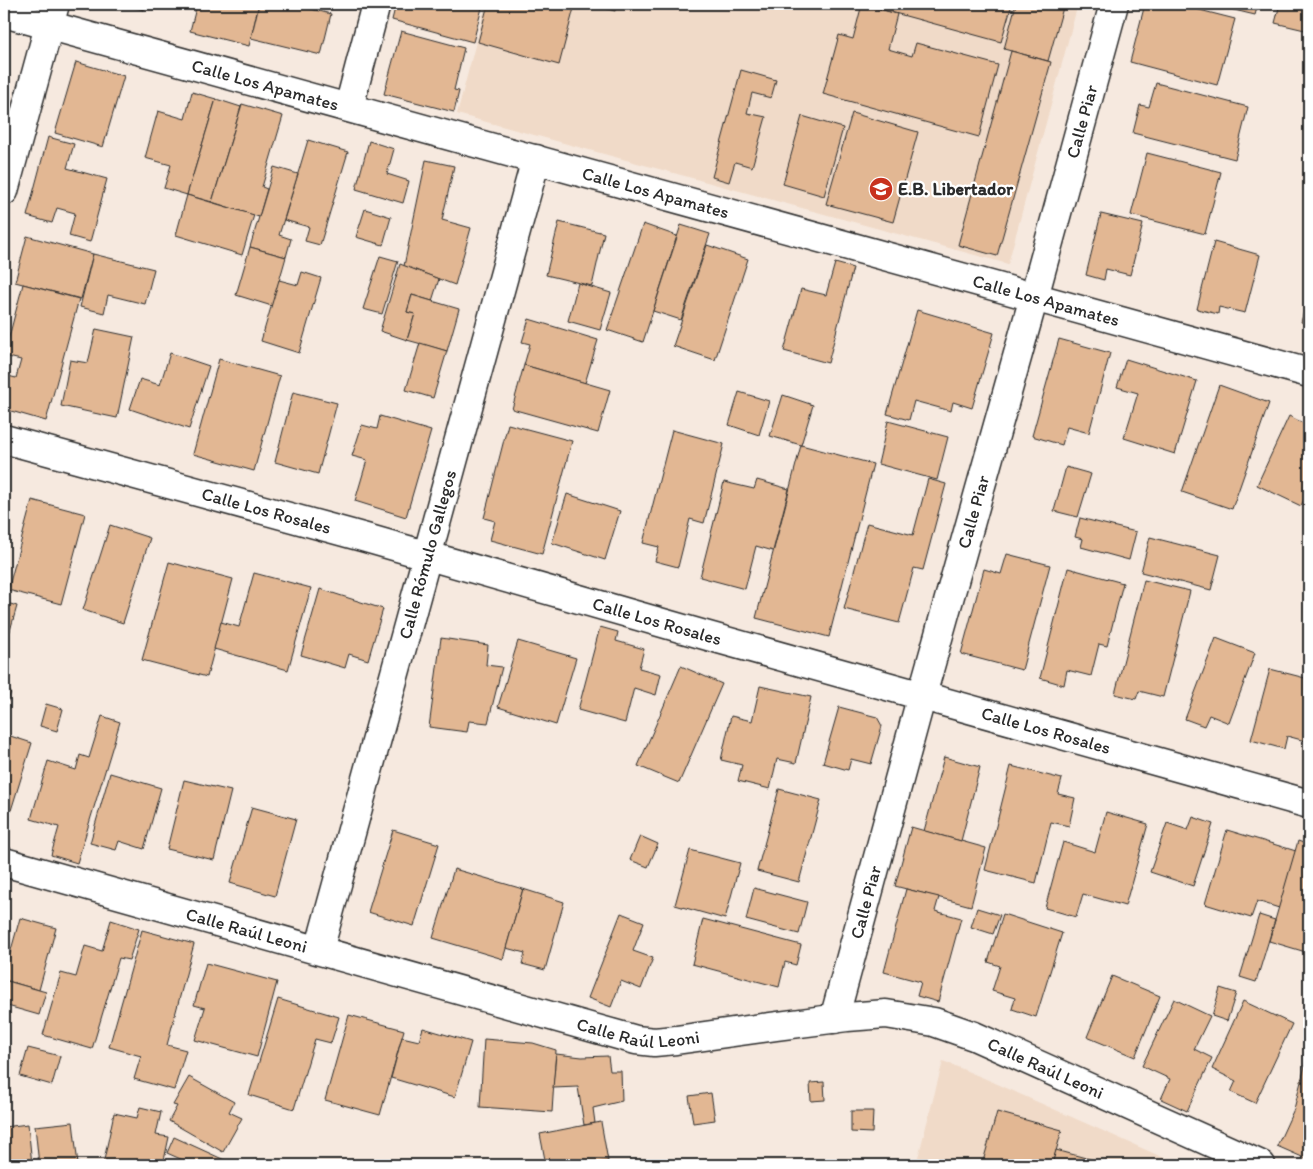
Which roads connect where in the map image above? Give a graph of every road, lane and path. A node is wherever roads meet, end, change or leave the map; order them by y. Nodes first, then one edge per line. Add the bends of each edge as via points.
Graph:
1 (376, 4) edge
2 (1114, 4) edge
3 (4, 12) edge
4 (52, 14) edge
5 (349, 107) junction
6 (536, 159) junction
7 (4, 191) edge
8 (1034, 297) junction
9 (1309, 373) edge
10 (4, 439) edge
11 (427, 556) junction
12 (922, 695) junction
13 (1309, 804) edge
14 (4, 862) edge
15 (319, 950) junction
16 (834, 1019) junction
17 (1261, 1165) edge

1 - 5 street
2 - 8 street, Calle Piar
3 - 4 street, Calle Los Apamates
4 - 5 street, Calle Los Apamates
4 - 7 street
5 - 6 street, Calle Los Apamates
6 - 8 street, Calle Los Apamates
6 - 11 street, Calle Rómulo Gallegos
8 - 9 street, Calle Los Apamates
8 - 12 street, Calle Piar
10 - 11 street, Calle Los Rosales
11 - 12 street, Calle Los Rosales
11 - 15 street, Calle Rómulo Gallegos
12 - 13 street, Calle Los Rosales
12 - 16 street, Calle Piar
14 - 15 street, Calle Raúl Leoni
15 - 16 street, Calle Raúl Leoni via 636,1040 676,1040
16 - 17 street, Calle Raúl Leoni via 886,1014 934,1022 974,1036

